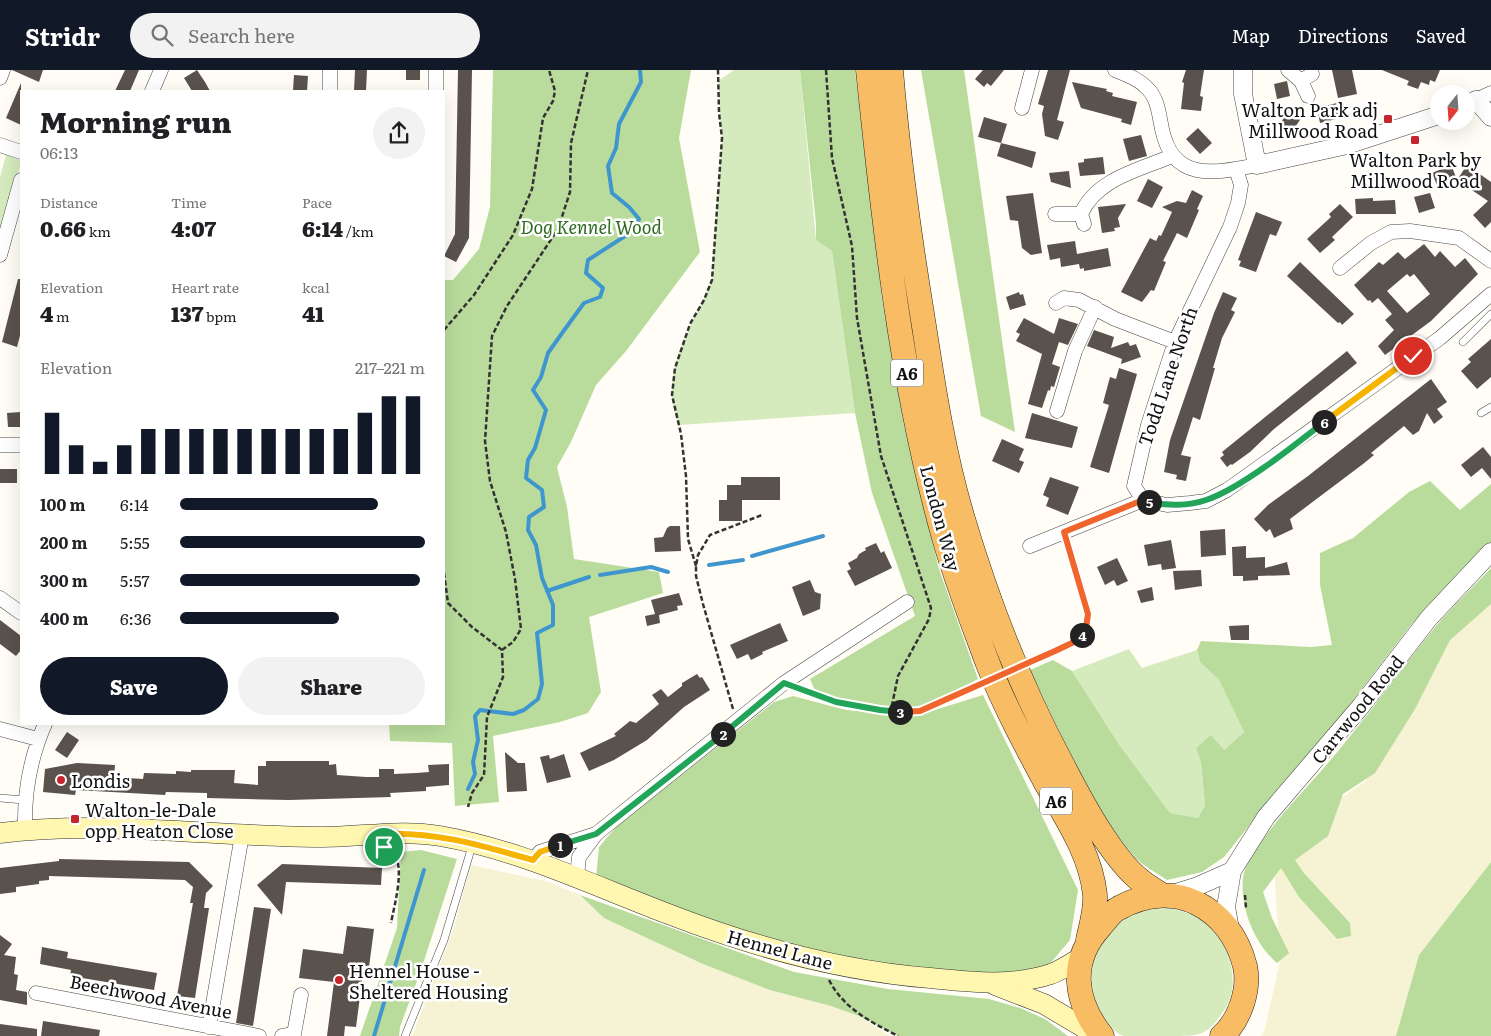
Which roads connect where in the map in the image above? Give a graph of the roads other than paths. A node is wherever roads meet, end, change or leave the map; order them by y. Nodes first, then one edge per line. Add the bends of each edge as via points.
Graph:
1 (3, 70) edge
2 (161, 70) edge
3 (330, 70) edge
4 (436, 70) edge
5 (868, 70) edge
6 (891, 70) edge
7 (1032, 70) edge
8 (1114, 70) edge
9 (1243, 70) edge
10 (1288, 70) edge
11 (0, 78) edge
12 (152, 90) edge
13 (330, 90) edge
14 (436, 90) edge
15 (1308, 96) dead end
16 (1478, 99) edge
17 (1022, 108) dead end
18 (1430, 117) edge
19 (1491, 117) edge
20 (1, 149) edge
21 (20, 152) edge
22 (1172, 156) junction
23 (1257, 165) junction
24 (1236, 169) junction
25 (20, 184) edge
26 (1055, 214) dead end
27 (0, 255) edge
28 (1491, 261) edge
29 (1340, 268) dead end
30 (1491, 294) edge
31 (1056, 303) dead end
32 (1095, 307) junction
33 (1491, 314) edge
34 (1175, 342) junction
35 (1463, 342) dead end
36 (1491, 407) edge
37 (1057, 411) dead end
38 (1481, 413) dead end
39 (0, 445) edge
40 (20, 445) edge
41 (1143, 500) junction
42 (1030, 546) dead end
43 (1491, 552) edge
44 (0, 598) edge
45 (907, 602) dead end
46 (20, 612) edge
47 (45, 725) edge
48 (0, 729) edge
49 (38, 739) junction
50 (0, 798) edge
51 (24, 800) junction
52 (25, 830) junction
53 (0, 833) edge
54 (242, 834) junction
55 (596, 834) junction
56 (473, 843) junction
57 (533, 860) junction
58 (1232, 871) junction
59 (577, 876) junction
60 (1164, 895) junction
61 (1230, 929) junction
62 (1084, 949) junction
63 (992, 984) junction
64 (36, 993) dead end
65 (301, 995) dead end
66 (209, 1027) junction
67 (259, 1036) edge
68 (282, 1036) edge
69 (405, 1036) edge
70 (1098, 1036) edge
71 (1102, 1036) edge
72 (1222, 1036) edge

1 - 11 street
2 - 12 street
3 - 13 street
4 - 14 street
5 - 62 highway, London Way / A6 via 889,256 925,462 943,535 990,667 1024,742 1088,862 1095,898
6 - 60 highway, London Way / A6 via 912,254 932,376 962,518 983,582 1041,725 1094,821 1123,862 1143,882
7 - 17 street
8 - 22 street via 1133,77 1149,90 1158,106 1163,134
9 - 23 street via 1244,94
10 - 15 street via 1307,77
16 - 19 street
18 - 23 street via 1348,145
20 - 21 street
22 - 24 street via 1186,168 1205,173
22 - 26 street via 1106,183 1090,197 1082,219
23 - 24 street
24 - 34 street, Todd Lane North via 1241,185 1230,227
25 - 27 street
28 - 29 street via 1459,238 1391,232 1371,243
30 - 41 street via 1440,338 1227,490 1206,501 1190,503 1167,505
31 - 32 street via 1064,298 1080,300
32 - 34 street via 1115,319
32 - 37 street via 1075,352
33 - 35 lane
34 - 41 street, Todd Lane North via 1135,475 1134,486
36 - 38 lane
39 - 40 street
41 - 42 street
43 - 58 street, Carrwood Road via 1429,618 1361,706 1266,817
44 - 46 street
45 - 55 street via 784,683
47 - 49 street
48 - 49 street
49 - 51 street
50 - 51 lane
51 - 52 street
52 - 53 main road, Hennel Lane
52 - 54 main road, Hennel Lane via 95,828
54 - 56 main road, Hennel Lane via 324,837 408,832
54 - 66 street
55 - 57 street via 540,852
55 - 59 street via 579,858
56 - 57 main road, Hennel Lane
56 - 69 lane via 444,940
57 - 59 main road, Hennel Lane
58 - 60 street via 1198,886
58 - 61 street, Carrwood Road via 1226,901
59 - 63 main road, Hennel Lane via 750,943 820,962 913,977
60 - 61 highway, A6 via 1191,900 1212,912
60 - 62 highway, A6 via 1138,898 1116,909
61 - 72 highway, A6 via 1246,970 1245,993 1238,1014
62 - 63 main road, Hennel Lane via 1053,973
62 - 71 highway, A6 via 1079,980 1082,1002
63 - 70 main road, Hennel Lane via 1044,1004
64 - 66 street, Beechwood Avenue
65 - 68 street via 294,1034
66 - 67 street, Beechwood Avenue

